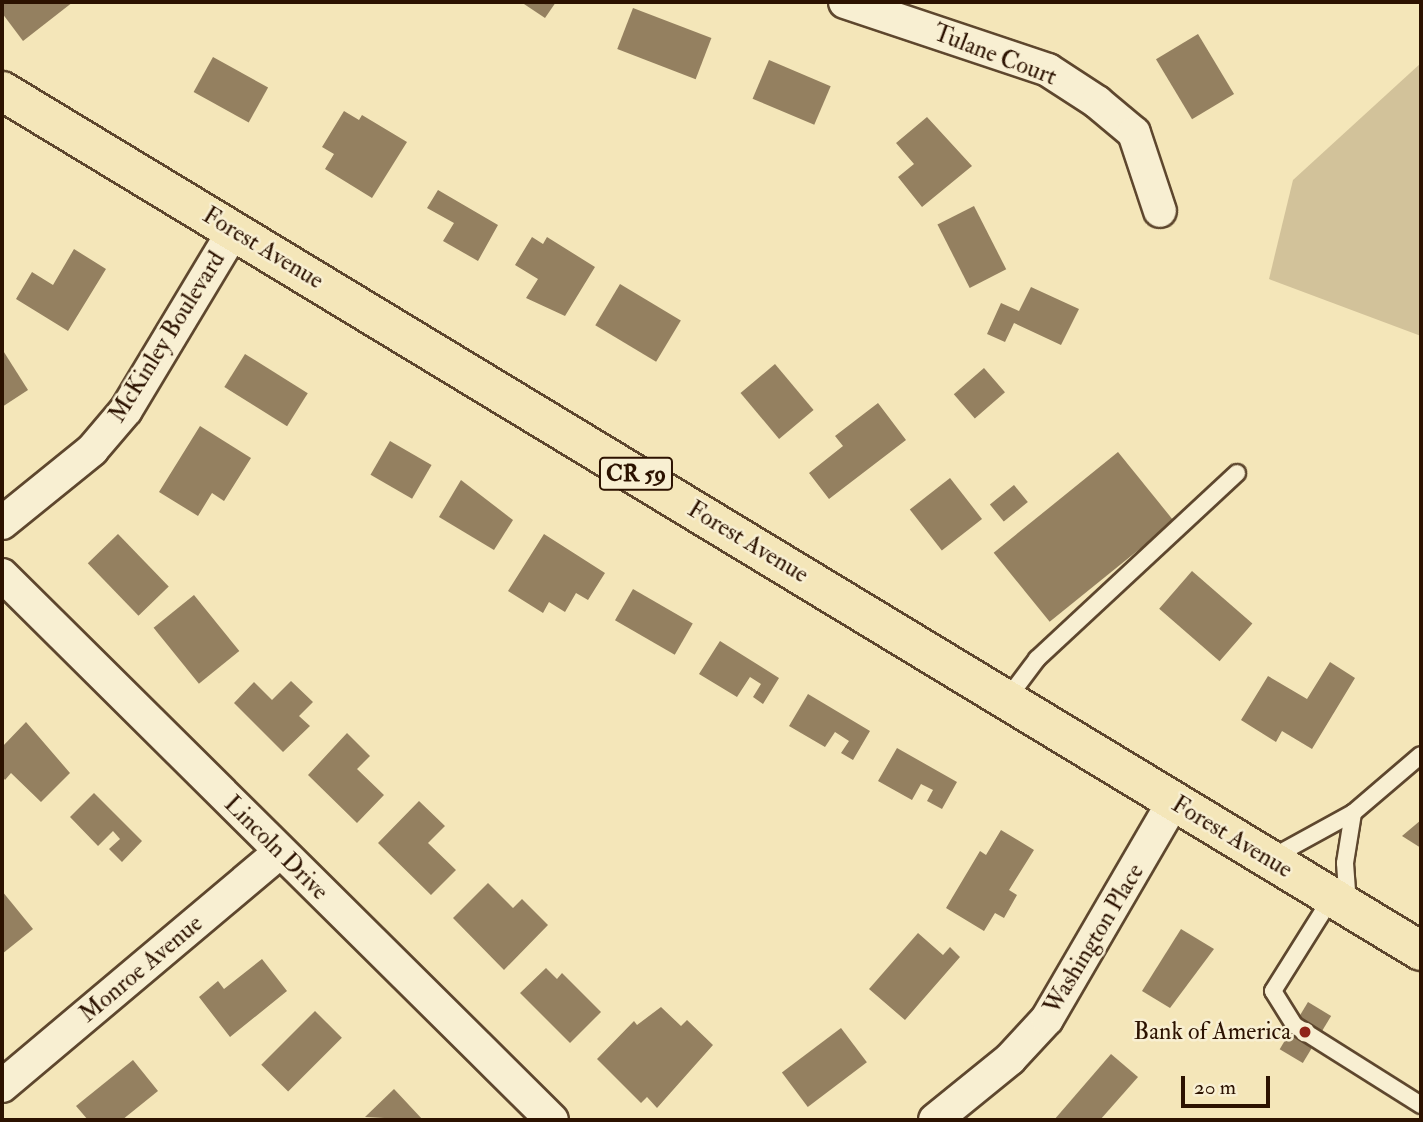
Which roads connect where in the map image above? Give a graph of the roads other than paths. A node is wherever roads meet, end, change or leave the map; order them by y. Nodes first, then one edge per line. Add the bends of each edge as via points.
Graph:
1 (845, 2) edge
2 (2, 91) edge
3 (1160, 211) dead end
4 (234, 230) junction
5 (1237, 473) dead end
6 (2, 523) edge
7 (2, 575) edge
8 (1007, 699) junction
9 (1421, 755) edge
10 (1174, 801) junction
11 (1353, 813) junction
12 (280, 852) junction
13 (1269, 860) junction
14 (1340, 902) junction
15 (1421, 951) edge
16 (2, 1086) edge
17 (1421, 1105) edge
18 (552, 1120) edge
19 (935, 1120) edge

1 - 3 street, Tulane Court via 1048,70 1097,102 1134,133
2 - 4 main road, Forest Avenue / CR 59
4 - 6 street, McKinley Boulevard via 126,410 92,450
4 - 8 main road, Forest Avenue / CR 59
5 - 8 lane via 1037,659
7 - 12 street, Lincoln Drive
8 - 10 main road, Forest Avenue / CR 59
9 - 11 lane
10 - 13 main road, Forest Avenue / CR 59
10 - 19 street, Washington Place via 1047,1019 1010,1059
11 - 13 lane
11 - 14 lane
12 - 16 street, Monroe Avenue
12 - 18 street, Lincoln Drive
13 - 14 main road, Forest Avenue / CR 59
14 - 15 main road, Forest Avenue / CR 59
14 - 17 lane via 1273,991 1294,1025

